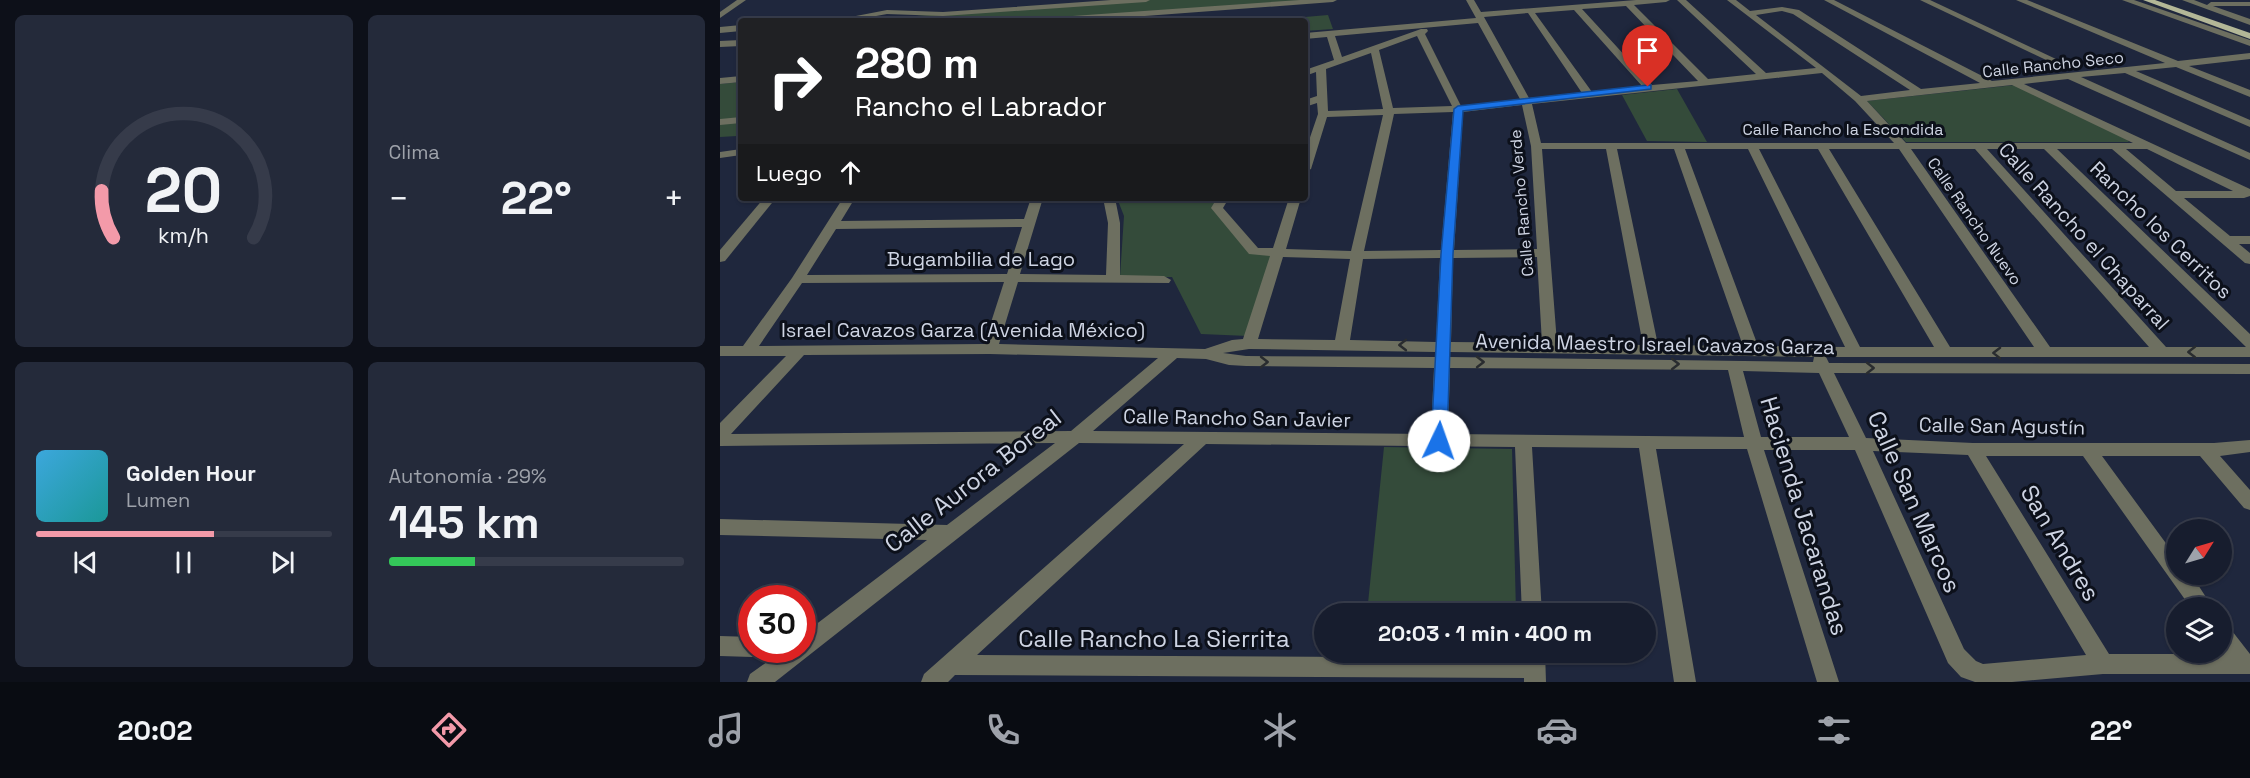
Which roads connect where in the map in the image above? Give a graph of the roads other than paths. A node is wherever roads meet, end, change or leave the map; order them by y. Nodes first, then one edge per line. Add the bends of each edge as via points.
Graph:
1 (742, 0) edge
2 (985, 0) edge
3 (1146, 0) edge
4 (1333, 0) edge
5 (1470, 0) edge
6 (1666, 0) edge
7 (1681, 0) edge
8 (1731, 0) edge
9 (1828, 0) edge
10 (1924, 0) edge
11 (2020, 0) edge
12 (2126, 0) edge
13 (2147, 0) edge
14 (2232, 0) edge
15 (2171, 1) edge
16 (1629, 3) junction
17 (2189, 3) edge
18 (1220, 4) edge
19 (2250, 4) edge
20 (1577, 8) junction
21 (1530, 11) junction
22 (976, 12) junction
23 (1750, 13) junction
24 (720, 16) edge
25 (915, 17) edge
26 (855, 18) edge
27 (1075, 18) edge
28 (1479, 18) junction
29 (1435, 25) junction
30 (2250, 25) edge
31 (738, 28) edge
32 (720, 30) edge
33 (1420, 33) junction
34 (1330, 34) junction
35 (1308, 36) edge
36 (2250, 36) edge
37 (738, 43) edge
38 (2250, 43) edge
39 (720, 44) edge
40 (1375, 50) junction
41 (2250, 56) edge
42 (2226, 60) junction
43 (1339, 61) junction
44 (2180, 65) junction
45 (2244, 66) dead end
46 (1321, 67) junction
47 (1824, 70) junction
48 (2126, 71) junction
49 (1308, 72) edge
50 (2069, 72) junction
51 (1762, 75) junction
52 (738, 79) edge
53 (720, 81) edge
54 (1704, 81) junction
55 (2015, 83) junction
56 (1993, 86) junction
57 (1648, 87) junction
58 (1920, 93) junction
59 (2250, 94) edge
60 (1589, 95) junction
61 (1323, 98) junction
62 (1859, 99) junction
63 (1526, 102) junction
64 (1308, 103) edge
65 (1458, 109) junction
66 (1389, 112) junction
67 (1323, 114) junction
68 (738, 120) edge
69 (720, 122) edge
70 (2250, 124) edge
71 (1751, 145) junction
72 (1821, 145) junction
73 (1902, 145) junction
74 (1977, 145) junction
75 (2046, 145) junction
76 (1536, 146) junction
77 (1611, 146) junction
78 (1678, 146) junction
79 (2115, 146) junction
80 (2149, 146) junction
81 (738, 152) edge
82 (720, 155) edge
83 (2250, 157) edge
84 (1308, 160) edge
85 (2249, 194) edge
86 (2175, 195) junction
87 (768, 201) edge
88 (847, 201) edge
89 (1036, 201) edge
90 (1110, 201) edge
91 (1220, 201) edge
92 (1294, 201) edge
93 (1028, 223) junction
94 (832, 225) junction
95 (2227, 240) junction
96 (2250, 240) edge
97 (1277, 253) junction
98 (1543, 253) junction
99 (1447, 254) junction
100 (1357, 255) junction
101 (720, 258) edge
102 (2250, 260) edge
103 (1012, 278) junction
104 (798, 279) junction
105 (1113, 279) junction
106 (1164, 280) dead end
107 (2250, 343) edge
108 (1250, 344) junction
109 (1342, 345) junction
110 (1443, 345) junction
111 (1550, 347) junction
112 (801, 349) junction
113 (990, 349) junction
114 (1651, 349) junction
115 (748, 350) junction
116 (720, 351) edge
117 (1752, 351) junction
118 (1855, 352) junction
119 (1945, 352) junction
120 (2162, 352) junction
121 (2250, 352) edge
122 (1174, 353) junction
123 (2046, 353) junction
124 (1206, 354) junction
125 (1820, 360) junction
126 (1444, 362) junction
127 (1734, 364) junction
128 (2250, 369) edge
129 (720, 434) edge
130 (1076, 437) junction
131 (1201, 439) junction
132 (720, 440) edge
133 (1439, 441) junction
134 (1523, 441) junction
135 (1647, 443) junction
136 (1754, 444) junction
137 (1861, 444) junction
138 (2250, 446) edge
139 (2087, 448) junction
140 (1973, 449) junction
141 (2204, 449) junction
142 (2250, 503) edge
143 (720, 527) edge
144 (949, 533) junction
145 (2166, 558) edge
146 (1531, 603) edge
147 (816, 637) edge
148 (720, 646) edge
149 (2232, 646) edge
150 (738, 647) edge
151 (783, 663) edge
152 (2247, 663) edge
153 (2103, 664) junction
154 (952, 665) junction
155 (1535, 668) edge
156 (758, 682) edge
157 (932, 682) edge
158 (1685, 682) edge
159 (1828, 682) edge

1 - 24 street
2 - 22 street
3 - 22 street
4 - 18 street
5 - 28 street, Calle Rancho Verde
6 - 16 street
7 - 51 street
8 - 23 street, Calle Rancho Nuevo
9 - 56 street
10 - 50 street
11 - 44 street
12 - 38 street
13 - 36 main road
14 - 17 street
15 - 17 main road
16 - 20 street
16 - 54 street
17 - 19 street
17 - 30 street
17 - 30 main road
18 - 27 street
20 - 21 street
20 - 57 street
21 - 28 street
21 - 60 street
22 - 25 street
23 - 47 street, Calle Rancho Nuevo
23 - 58 street via 1791,10
25 - 26 street via 881,13
28 - 29 street
28 - 63 street, Calle Rancho Verde
29 - 33 street
29 - 34 street
31 - 32 street
33 - 40 street
33 - 65 street
34 - 35 street
34 - 43 street
37 - 39 street
40 - 43 street
40 - 66 street
41 - 42 street, Calle Rancho Seco
42 - 44 street, Calle Rancho Seco
42 - 45 street
43 - 46 street
44 - 48 street, Calle Rancho Seco
44 - 59 street
46 - 49 street
46 - 61 street
47 - 51 street
47 - 62 street, Calle Rancho Nuevo
48 - 50 street, Calle Rancho Seco
48 - 70 street
50 - 55 street, Calle Rancho Seco
50 - 83 street
51 - 54 street
52 - 53 street
54 - 57 street
55 - 56 street, Calle Rancho Seco
55 - 80 street
56 - 58 street, Calle Rancho Seco
57 - 60 street
58 - 62 street, Calle Rancho Seco
60 - 63 street
61 - 64 street
61 - 67 street
62 - 73 street, Calle Rancho Nuevo
63 - 65 street
63 - 76 street, Calle Rancho Verde
65 - 66 street
65 - 99 street
66 - 67 street
66 - 100 street
67 - 84 street
68 - 69 street
71 - 72 street, Calle Rancho la Escondida
71 - 78 street, Calle Rancho la Escondida
71 - 118 street
72 - 73 street, Calle Rancho la Escondida
72 - 119 street
73 - 74 street, Calle Rancho la Escondida
73 - 123 street, Calle Rancho Nuevo
74 - 75 street, Calle Rancho la Escondida
74 - 120 street, Calle Rancho el Chaparral
75 - 79 street, Calle Rancho la Escondida
75 - 107 street, Rancho los Cerritos
76 - 77 street, Calle Rancho la Escondida
76 - 98 street, Calle Rancho Verde
77 - 78 street, Calle Rancho la Escondida
77 - 114 street
78 - 117 street
79 - 80 street, Calle Rancho la Escondida
79 - 86 street
80 - 85 street
81 - 82 street
85 - 86 street
86 - 95 street
87 - 101 street
88 - 94 street
89 - 93 street
90 - 105 street via 1114,223
91 - 97 street via 1217,208 1254,251
92 - 97 street
93 - 94 street
93 - 103 street
94 - 104 street
95 - 96 street
95 - 102 street
97 - 100 street
97 - 108 street
98 - 99 street
98 - 111 street, Calle Rancho Verde
99 - 100 street
99 - 110 street
100 - 109 street
103 - 104 street, Bugambilia de Lago
103 - 105 street, Bugambilia de Lago
103 - 113 street
104 - 115 street
105 - 106 street, Bugambilia de Lago
108 - 109 street, Avenida Maestro Israel Cavazos Garza
108 - 124 street, Avenida Maestro Israel Cavazos Garza via 1232,345
110 -> 109 street, Avenida Maestro Israel Cavazos Garza
110 - 111 street, Avenida Maestro Israel Cavazos Garza
110 - 126 street
111 - 114 street, Avenida Maestro Israel Cavazos Garza
112 - 113 street, Israel Cavazos Garza (Avenida México)
112 - 115 street, Israel Cavazos Garza (Avenida México)
112 - 129 street
113 - 122 street, Israel Cavazos Garza (Avenida México)
114 - 117 street, Avenida Maestro Israel Cavazos Garza
115 - 116 street, Israel Cavazos Garza (Avenida México)
117 - 125 street, Avenida Maestro Israel Cavazos Garza
118 - 119 street, Avenida Maestro Israel Cavazos Garza
118 - 125 street, Avenida Maestro Israel Cavazos Garza
123 -> 119 street, Avenida Maestro Israel Cavazos Garza
121 -> 120 street, Avenida Maestro Israel Cavazos Garza
120 - 123 street, Avenida Maestro Israel Cavazos Garza
122 - 124 street, Israel Cavazos Garza (Avenida México)
122 - 130 street, Calle Aurora Boreal
124 -> 126 street, Avenida Maestro Israel Cavazos Garza via 1246,362
125 - 127 street, Avenida Maestro Israel Cavazos Garza
125 -> 128 street, Avenida Maestro Israel Cavazos Garza
125 - 137 street, Calle San Marcos
126 -> 127 street, Avenida Maestro Israel Cavazos Garza
126 - 133 street
127 - 136 street, Hacienda Jacarandas
130 - 131 street, Calle Rancho San Javier
130 - 132 street, Calle Rancho San Javier
130 - 144 street, Calle Aurora Boreal
131 - 133 street, Calle Rancho San Javier
131 - 154 street
133 - 134 street, Calle Rancho San Javier
134 - 135 street, Calle Rancho San Javier
134 - 146 street
135 - 136 street, Calle Rancho San Javier
135 - 158 street
136 - 137 street, Calle San Agustín
136 - 159 street, Hacienda Jacarandas
137 - 140 street, Calle San Agustín
137 - 153 street, Calle San Marcos via 1956,656 1969,670 1983,674
138 - 141 street, Calle San Agustín
139 - 140 street, Calle San Agustín
139 - 141 street, Calle San Agustín
139 - 145 street
140 - 153 street, San Andres
141 - 142 street
143 - 144 street
144 - 147 street, Calle Aurora Boreal
148 - 150 street
149 - 152 street
151 - 156 street, Calle Aurora Boreal
152 - 153 street
154 - 155 street, Calle Rancho La Sierrita
154 - 157 street

